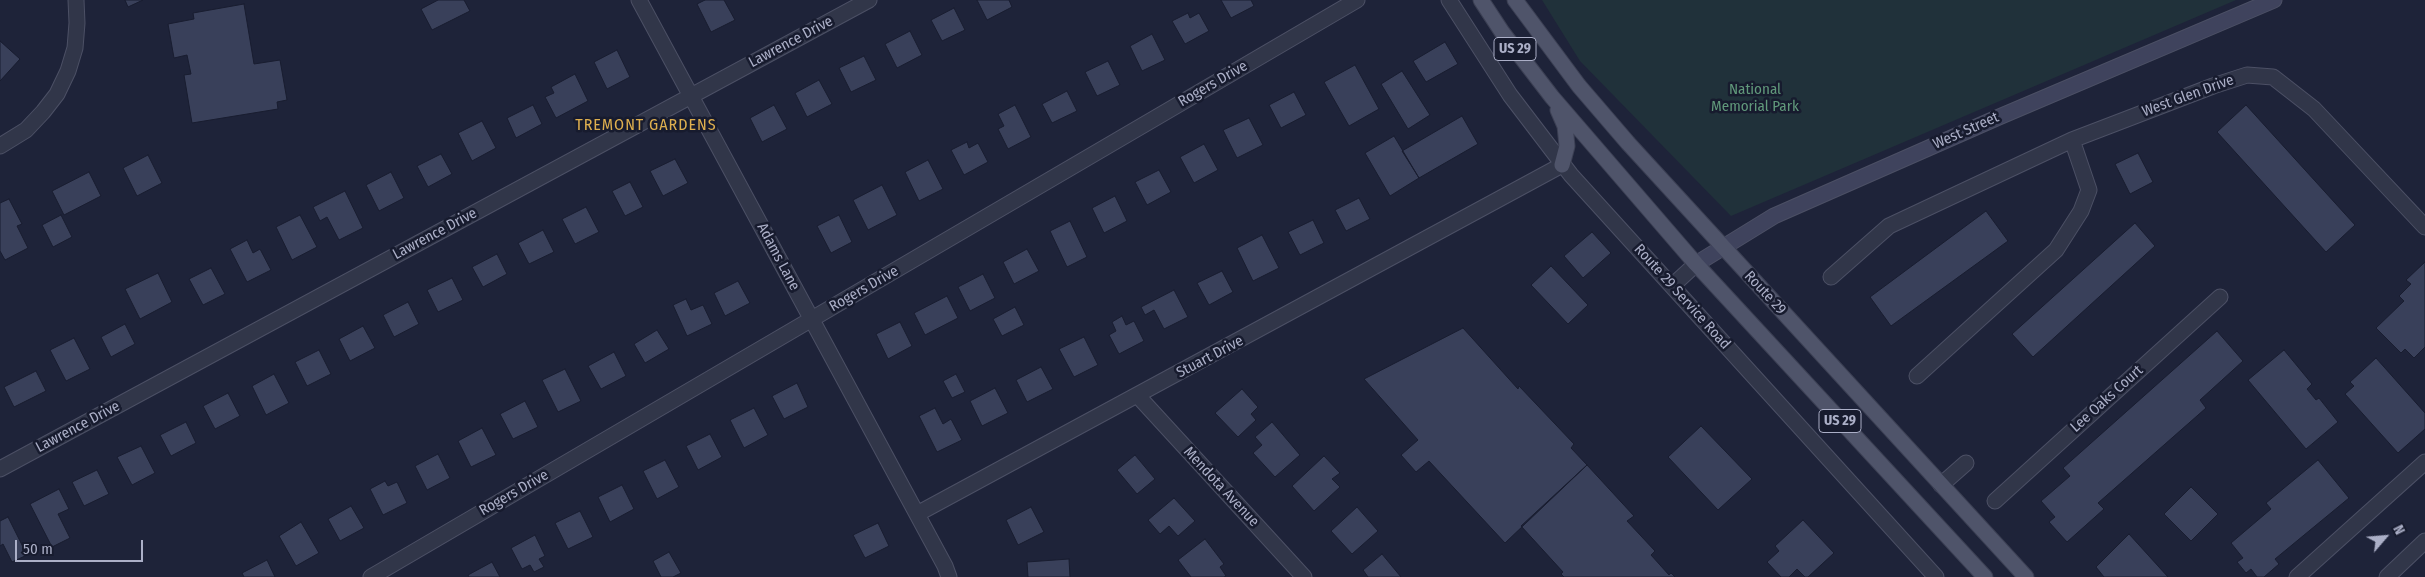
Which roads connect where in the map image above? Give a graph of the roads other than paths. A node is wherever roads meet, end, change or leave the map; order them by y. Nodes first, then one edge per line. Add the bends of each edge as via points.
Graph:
1 (76, 0) edge
2 (639, 0) edge
3 (870, 0) edge
4 (1357, 0) edge
5 (1449, 0) edge
6 (1481, 0) edge
7 (1515, 0) edge
8 (2274, 0) edge
9 (691, 96) junction
10 (1552, 97) junction
11 (2072, 140) junction
12 (0, 146) edge
13 (1562, 165) junction
14 (2425, 228) edge
15 (1723, 247) junction
16 (1696, 264) junction
17 (1831, 277) dead end
18 (1672, 286) junction
19 (2220, 297) dead end
20 (812, 319) junction
21 (1917, 376) dead end
22 (1138, 396) junction
23 (2425, 462) edge
24 (1966, 463) dead end
25 (0, 469) edge
26 (1941, 486) junction
27 (1995, 501) dead end
28 (917, 514) junction
29 (2425, 541) edge
30 (371, 577) edge
31 (949, 577) edge
32 (1304, 577) edge
33 (1936, 577) edge
34 (1985, 577) edge
35 (2026, 577) edge
36 (2298, 577) edge
37 (2387, 577) edge

1 - 12 street via 75,48 57,94 26,130
2 - 9 street, Adams Lane
3 - 9 street, Lawrence Drive
4 - 20 street, Rogers Drive
5 - 13 street, Route 29 Service Road via 1510,96
6 - 10 main road, Route 29 / US 29
7 - 15 main road, Route 29 / US 29 via 1592,101
8 - 15 main road, West Street via 1774,216
9 - 20 street, Adams Lane
9 - 25 street, Lawrence Drive
10 - 13 main road via 1565,126 1567,146
10 - 16 main road, Route 29 / US 29
11 - 14 street, West Glen Drive via 2213,86 2247,76 2273,77 2314,109
11 - 17 street, West Glen Drive via 1889,226
11 - 21 street via 2089,190 2081,211 2056,250
13 - 18 street, Route 29 Service Road
13 - 22 street, Stuart Drive
15 - 16 main road, West Street
15 - 26 main road, Route 29 / US 29
16 - 18 street, West Street
16 - 34 main road, Route 29 / US 29
18 - 33 street, Route 29 Service Road
19 - 27 street, Lee Oaks Court
20 - 28 street, Adams Lane
20 - 30 street, Rogers Drive
22 - 28 street, Stuart Drive
22 - 32 street, Mendota Avenue
23 - 36 street
24 - 26 street
26 - 35 main road, Route 29 / US 29
28 - 31 street
29 - 37 street

